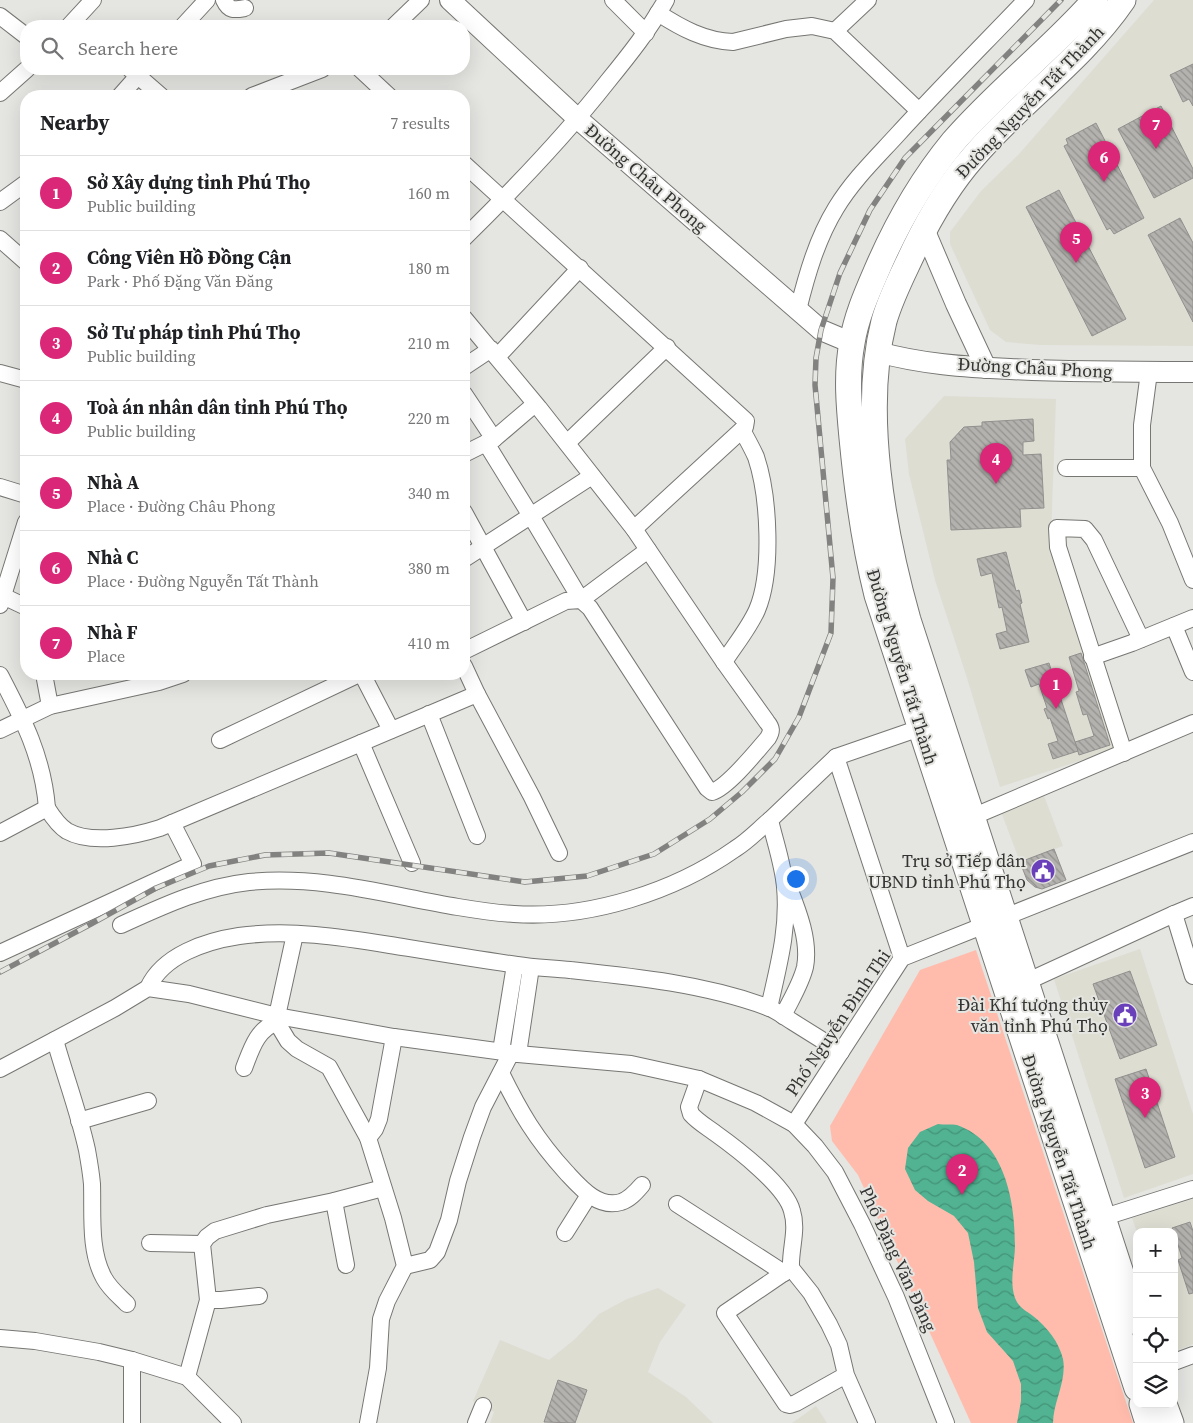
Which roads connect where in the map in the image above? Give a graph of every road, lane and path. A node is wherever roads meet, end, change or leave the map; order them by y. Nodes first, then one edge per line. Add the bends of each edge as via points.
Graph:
1 (207, 0) edge
2 (224, 0) edge
3 (421, 0) edge
4 (450, 0) edge
5 (613, 0) edge
6 (868, 0) edge
7 (1026, 0) edge
8 (1095, 0) edge
9 (1123, 0) edge
10 (662, 7) edge
11 (244, 8) dead end
12 (0, 16) edge
13 (189, 20) edge
14 (400, 20) edge
15 (20, 31) edge
16 (835, 31) junction
17 (646, 33) junction
18 (20, 75) edge
19 (134, 75) edge
20 (141, 75) edge
21 (306, 75) edge
22 (366, 75) edge
23 (124, 90) edge
24 (155, 90) edge
25 (268, 90) edge
26 (383, 90) edge
27 (0, 93) edge
28 (919, 111) junction
29 (997, 113) junction
30 (578, 119) junction
31 (470, 169) edge
32 (20, 187) edge
33 (504, 199) junction
34 (0, 202) edge
35 (924, 229) junction
36 (470, 232) edge
37 (0, 238) edge
38 (20, 256) edge
39 (580, 268) junction
40 (798, 310) junction
41 (470, 325) edge
42 (852, 343) junction
43 (667, 347) junction
44 (878, 352) junction
45 (494, 353) junction
46 (470, 364) edge
47 (986, 368) junction
48 (1149, 372) junction
49 (1193, 372) edge
50 (0, 373) edge
51 (20, 378) edge
52 (535, 404) junction
53 (470, 405) edge
54 (742, 430) junction
55 (490, 441) junction
56 (567, 443) junction
57 (470, 451) edge
58 (1066, 468) dead end
59 (1142, 468) junction
60 (592, 476) junction
61 (0, 487) edge
62 (20, 493) edge
63 (532, 516) junction
64 (470, 522) edge
65 (634, 529) junction
66 (20, 541) edge
67 (484, 547) junction
68 (648, 550) junction
69 (470, 555) edge
70 (1193, 580) edge
71 (1, 600) edge
72 (581, 600) junction
73 (20, 605) edge
74 (1193, 618) edge
75 (524, 622) junction
76 (897, 623) junction
77 (1174, 626) junction
78 (1141, 639) junction
79 (470, 648) edge
80 (1092, 657) junction
81 (724, 662) junction
82 (1193, 672) edge
83 (0, 675) edge
84 (470, 679) edge
85 (45, 680) edge
86 (165, 680) edge
87 (347, 680) edge
88 (363, 680) edge
89 (477, 694) junction
90 (50, 706) junction
91 (429, 714) junction
92 (23, 720) junction
93 (1193, 724) edge
94 (920, 728) junction
95 (0, 730) edge
96 (391, 730) junction
97 (220, 740) dead end
98 (361, 743) junction
99 (1124, 753) junction
100 (836, 757) junction
101 (47, 808) junction
102 (972, 817) junction
103 (770, 820) junction
104 (172, 823) junction
105 (0, 833) edge
106 (477, 836) dead end
107 (1193, 842) edge
108 (559, 853) dead end
109 (412, 863) dead end
110 (783, 872) junction
111 (1193, 906) edge
112 (1174, 914) junction
113 (995, 921) junction
114 (121, 924) dead end
115 (295, 934) junction
116 (0, 953) edge
117 (902, 958) junction
118 (523, 966) junction
119 (1193, 976) edge
120 (1026, 982) junction
121 (148, 988) junction
122 (769, 1008) junction
123 (783, 1016) junction
124 (277, 1019) junction
125 (394, 1036) junction
126 (54, 1040) junction
127 (841, 1052) junction
128 (510, 1053) junction
129 (244, 1068) dead end
130 (0, 1069) edge
131 (501, 1072) junction
132 (699, 1079) junction
133 (148, 1101) dead end
134 (79, 1120) junction
135 (794, 1124) junction
136 (368, 1138) junction
137 (642, 1185) dead end
138 (383, 1188) junction
139 (1193, 1189) edge
140 (588, 1195) junction
141 (334, 1201) junction
142 (677, 1204) dead end
143 (1093, 1220) junction
144 (565, 1233) dead end
145 (150, 1243) dead end
146 (202, 1244) junction
147 (346, 1265) dead end
148 (405, 1266) junction
149 (788, 1271) junction
150 (259, 1296) dead end
151 (208, 1300) junction
152 (127, 1304) dead end
153 (1135, 1318) edge
154 (0, 1338) edge
155 (1193, 1355) edge
156 (132, 1360) junction
157 (1178, 1361) edge
158 (1133, 1369) edge
159 (846, 1375) junction
160 (187, 1377) junction
161 (483, 1406) dead end
162 (1143, 1408) edge
163 (1165, 1408) edge
164 (132, 1423) edge
165 (233, 1423) edge
166 (368, 1423) edge
167 (476, 1423) edge
168 (867, 1423) edge
169 (946, 1423) edge
170 (1148, 1423) edge
171 (1171, 1423) edge

1 - 13 street
2 - 11 street via 233,10
3 - 14 street
4 - 30 street, Đường Châu Phong
5 - 17 street
6 - 16 street
7 - 28 street
8 - 29 main road, Đường Nguyễn Tất Thành
9 - 29 main road, Đường Nguyễn Tất Thành via 1091,40
10 - 16 street via 694,34 726,42 812,26
10 - 17 street
12 - 15 street
16 - 28 street
17 - 30 street
18 - 27 street
19 - 23 street
20 - 24 street
21 - 25 street
22 - 26 street
28 - 40 street via 853,184 836,208 815,252
29 - 35 main road, Đường Nguyễn Tất Thành via 973,156
29 - 42 main road, Đường Nguyễn Tất Thành via 954,141 903,214 864,299
30 - 33 street
30 - 40 street, Đường Châu Phong
31 - 33 street
32 - 34 street
33 - 36 street
33 - 39 street
35 - 44 main road, Đường Nguyễn Tất Thành via 889,306
35 - 47 street
37 - 38 street
39 - 43 street
39 - 45 street
40 - 42 street, Đường Châu Phong via 821,330
41 - 45 street
42 - 76 main road, Đường Nguyễn Tất Thành via 849,398 868,560
43 - 54 street via 743,417 747,424
43 - 56 street
44 - 47 street, Đường Châu Phong via 921,362
44 - 76 main road, Đường Nguyễn Tất Thành via 874,400 879,475
45 - 46 street
45 - 52 street
47 - 48 street, Đường Châu Phong
48 - 49 street, Đường Châu Phong
48 - 59 street via 1142,425
50 - 51 street
52 - 55 street
52 - 56 street
53 - 55 street
54 - 65 street
54 - 81 street via 756,458 763,494 766,573 757,610
55 - 57 street
55 - 63 street
56 - 60 street
58 - 59 street
59 - 70 street via 1170,523
60 - 63 street
60 - 65 street
61 - 62 street
63 - 67 street
63 - 72 street
64 - 67 street
65 - 68 street
66 - 71 street
67 - 69 street
67 - 75 street
68 - 72 street
68 - 81 street
71 - 73 street
72 - 75 street via 566,601
72 - 81 street via 590,608 712,792 733,776 771,732 768,722
74 - 77 street
75 - 79 street
76 - 94 main road, Đường Nguyễn Tất Thành
76 - 102 main road, Đường Nguyễn Tất Thành
77 - 78 street
77 - 82 street
78 - 80 street
78 - 80 street via 1094,540 1084,530 1057,528 1058,547
80 - 99 street
83 - 92 street
84 - 89 street
85 - 90 street
86 - 90 street
87 - 97 street
88 - 96 street
89 - 91 street
89 - 108 street
90 - 92 street
91 - 96 street
91 - 106 street
92 - 95 street
92 - 101 street via 37,754
93 - 99 street
94 - 100 street
94 - 113 main road, Đường Nguyễn Tất Thành
96 - 98 street
98 - 104 street
98 - 109 street
99 - 102 street
100 - 103 street
100 - 117 street
101 - 104 street via 67,831 84,836 128,836
101 - 105 street
102 - 113 main road, Đường Nguyễn Tất Thành
103 - 110 street
103 - 114 street via 736,849 699,871 634,898 577,911 514,914 459,907 349,885 250,882 205,890
104 - 116 street via 193,864
107 - 113 street, Phố Nguyễn Đình Thi
110 - 122 street via 784,942
110 - 123 street via 800,918 806,957 803,972
111 - 112 street
112 - 119 street
112 - 120 street
113 - 117 street, Phố Nguyễn Đình Thi
113 - 120 main road, Đường Nguyễn Tất Thành
113 - 143 main road, Đường Nguyễn Tất Thành
115 - 118 street via 354,939
115 - 121 street via 240,936 210,942 168,962 157,972
115 - 124 street
117 - 127 street, Phố Nguyễn Đình Thi
118 - 122 street via 649,979 703,989
118 - 128 street
120 - 143 main road, Đường Nguyễn Tất Thành
121 - 124 street, Phố Đặng Văn Đăng via 189,994
121 - 126 street
122 - 123 street
123 - 127 street
124 - 125 street, Phố Đặng Văn Đăng
124 - 129 street via 257,1037
124 - 136 street via 288,1042 329,1068
125 - 128 street, Phố Đặng Văn Đăng
125 - 136 street via 379,1119
126 - 130 street
126 - 134 street
127 - 135 street, Phố Nguyễn Đình Thi
128 - 131 street
128 - 132 street, Phố Đặng Văn Đăng via 631,1064
131 - 140 street via 517,1106 541,1144
131 - 148 street via 472,1137 437,1252 430,1260
132 - 135 street, Phố Đặng Văn Đăng via 756,1103
132 - 149 street via 689,1107 691,1114 750,1161 789,1202 794,1226
133 - 134 street
134 - 152 street via 90,1168 97,1258 107,1282
135 - 169 street, Phố Đặng Văn Đăng via 822,1154 846,1191 896,1296
136 - 138 street
137 - 140 street via 620,1202 600,1201
138 - 141 street
138 - 148 street
139 - 143 street
140 - 144 street
141 - 146 street via 268,1215 215,1231
141 - 147 street
142 - 149 street
143 - 153 main road, Đường Nguyễn Tất Thành
143 - 158 main road, Đường Nguyễn Tất Thành
145 - 146 street
146 - 151 street
148 - 166 street via 381,1319 378,1368
149 - 159 street via 811,1293 829,1324 839,1345
149 - 159 street via 725,1314 786,1404 790,1405
150 - 151 street
151 - 160 street
154 - 156 street via 65,1346
155 - 157 street
156 - 160 street
156 - 164 street
159 - 168 street
160 - 165 street
161 - 167 street
162 - 170 main road
163 - 171 main road

